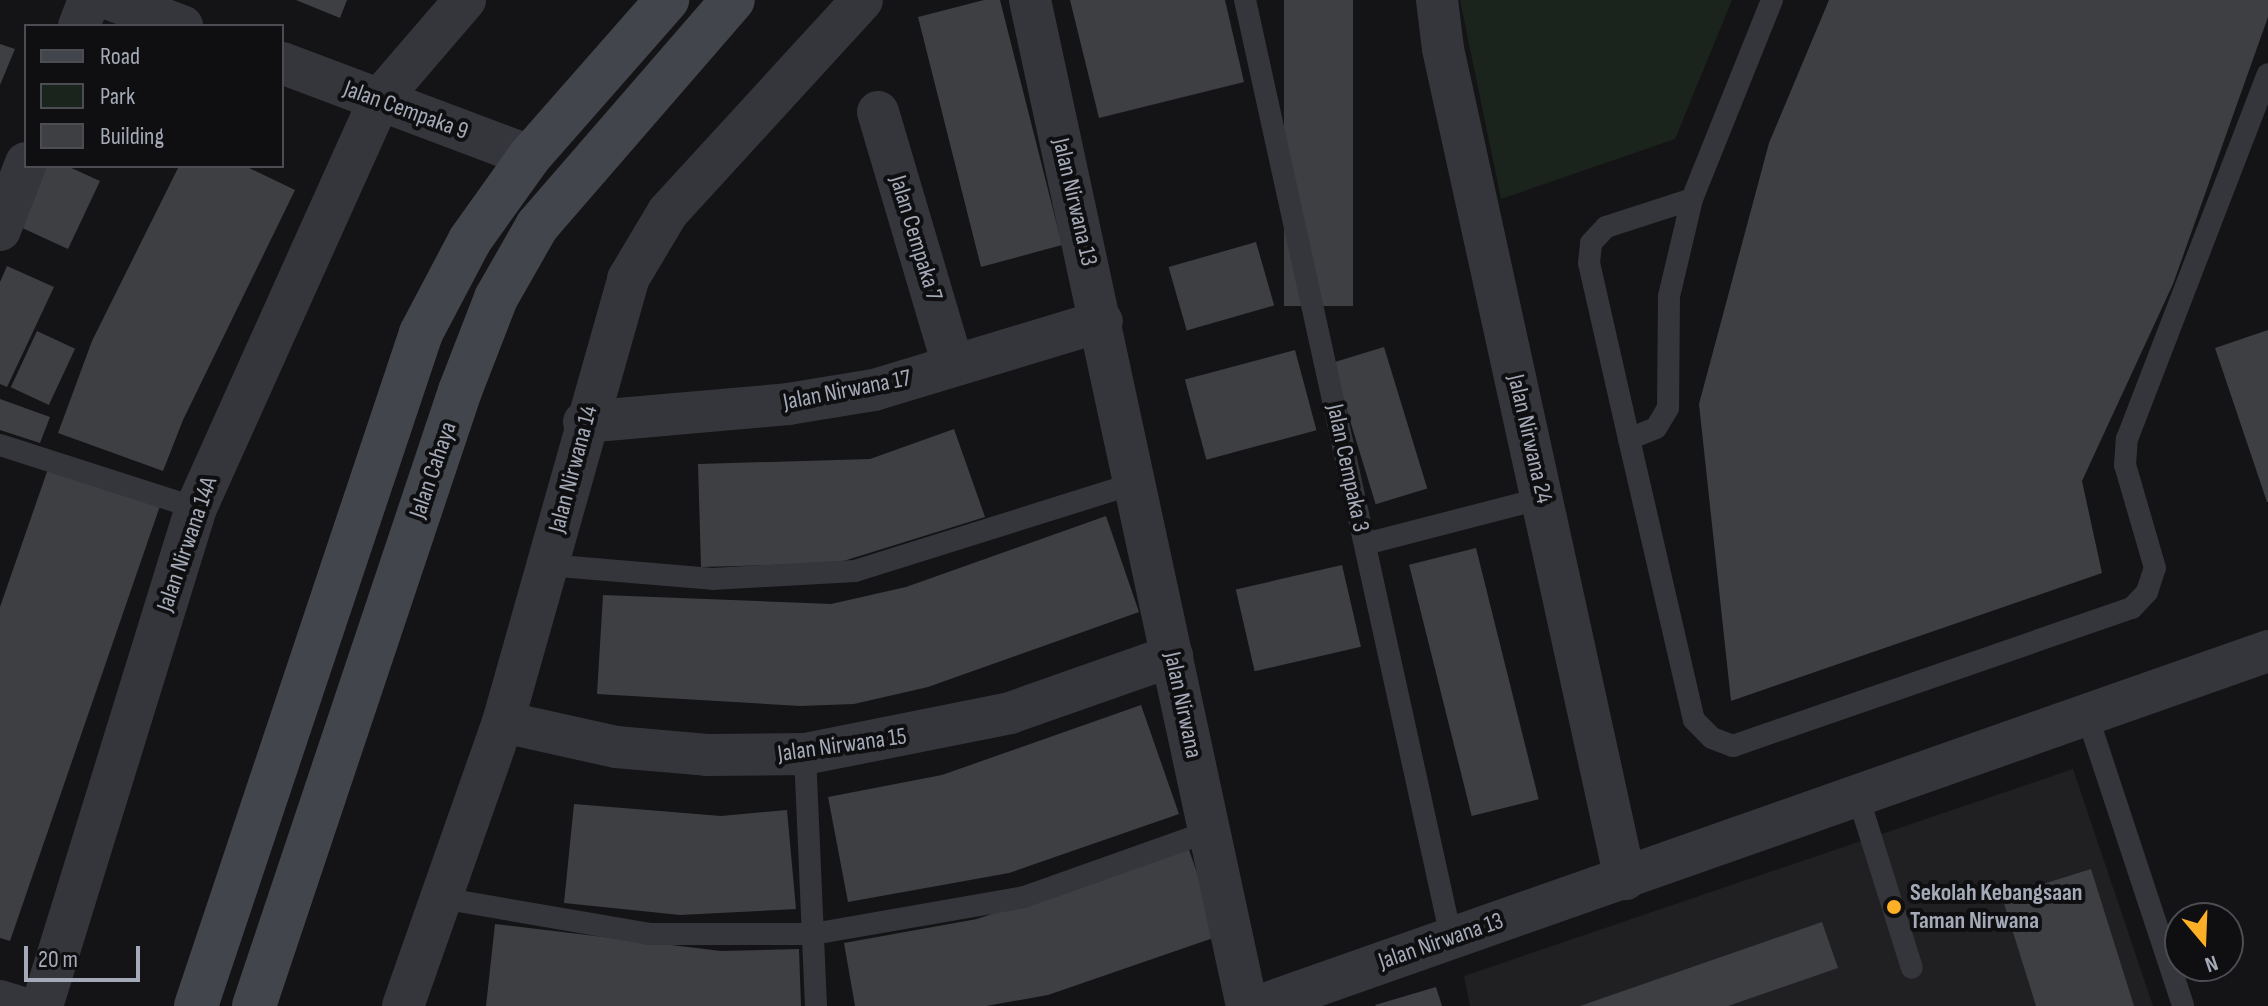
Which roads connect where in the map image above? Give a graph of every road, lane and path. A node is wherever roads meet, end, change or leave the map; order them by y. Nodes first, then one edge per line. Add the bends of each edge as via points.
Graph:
1 (89, 0) edge
2 (112, 0) edge
3 (465, 0) edge
4 (667, 0) edge
5 (733, 0) edge
6 (862, 0) edge
7 (1030, 0) edge
8 (1245, 0) edge
9 (1437, 0) edge
10 (1772, 0) edge
11 (80, 24) edge
12 (177, 24) edge
13 (284, 64) edge
14 (2268, 74) edge
15 (379, 100) junction
16 (878, 112) dead end
17 (530, 156) junction
18 (24, 168) edge
19 (1692, 199) junction
20 (0, 230) edge
21 (1102, 321) junction
22 (953, 365) junction
23 (1119, 404) joint
24 (584, 422) junction
25 (1629, 439) junction
26 (0, 445) edge
27 (1135, 483) junction
28 (1543, 498) junction
29 (196, 508) junction
30 (1365, 544) junction
31 (547, 565) junction
32 (2268, 651) edge
33 (1172, 656) junction
34 (2087, 715) junction
35 (503, 722) junction
36 (805, 754) junction
37 (1858, 796) junction
38 (1210, 831) junction
39 (1625, 879) junction
40 (441, 898) junction
41 (813, 934) junction
42 (1451, 937) junction
43 (1912, 968) dead end
44 (0, 1001) edge
45 (16, 1006) edge
46 (42, 1006) edge
47 (196, 1006) edge
48 (254, 1006) edge
49 (403, 1006) edge
50 (816, 1006) edge
51 (1247, 1006) edge
52 (1259, 1006) edge
53 (2183, 1006) edge

1 - 11 street
2 - 12 street
3 - 15 street, Jalan Nirwana 14A
4 - 17 main road
5 - 48 main road, Jalan Cahaya via 537,226 496,298
6 - 24 street, Jalan Nirwana 14 via 668,212 628,279
7 - 21 street, Jalan Nirwana 13
8 - 30 lane, Jalan Cempaka 3
9 - 28 street, Jalan Nirwana 24 via 1443,49
10 - 19 lane
13 - 15 street, Jalan Cempaka 9
14 - 25 lane via 2127,439 2125,465 2155,568 2147,592 2132,608 1733,746 1712,738 1694,720
15 - 17 street, Jalan Cempaka 9
15 - 29 street, Jalan Nirwana 14A
16 - 22 street, Jalan Cempaka 7
17 - 47 main road via 470,240 421,333
18 - 20 street
19 - 25 lane via 1669,296 1668,408 1656,428
19 - 25 lane via 1606,227 1591,243 1589,263
21 - 22 street, Jalan Nirwana 17
21 - 23 street, Jalan Nirwana 13
22 - 24 street, Jalan Nirwana 17 via 874,390 788,404
23 - 27 street, Jalan Nirwana
24 - 31 street, Jalan Nirwana 14
26 - 29 lane
27 - 31 lane via 855,571 712,579
27 - 33 street, Jalan Nirwana
28 - 30 lane
28 - 39 street, Jalan Nirwana 24
29 - 46 street, Jalan Nirwana 14A
30 - 42 lane, Jalan Cempaka 3
31 - 35 street, Jalan Nirwana 14
32 - 34 street, Jalan Nirwana 13
33 - 36 street, Jalan Nirwana 15 via 1010,713
33 - 38 street, Jalan Nirwana
34 - 37 street, Jalan Nirwana 13
34 - 53 lane
35 - 36 street, Jalan Nirwana 15 via 616,747 707,755
35 - 40 street, Jalan Nirwana 14
36 - 41 lane
37 - 39 street, Jalan Nirwana 13
37 - 43 lane
38 - 41 lane via 1024,897
38 - 51 street, Jalan Nirwana
39 - 42 street, Jalan Nirwana 13
40 - 41 lane via 649,934
40 - 49 street, Jalan Nirwana 14
41 - 50 lane
42 - 52 street, Jalan Nirwana 13
44 - 45 street

